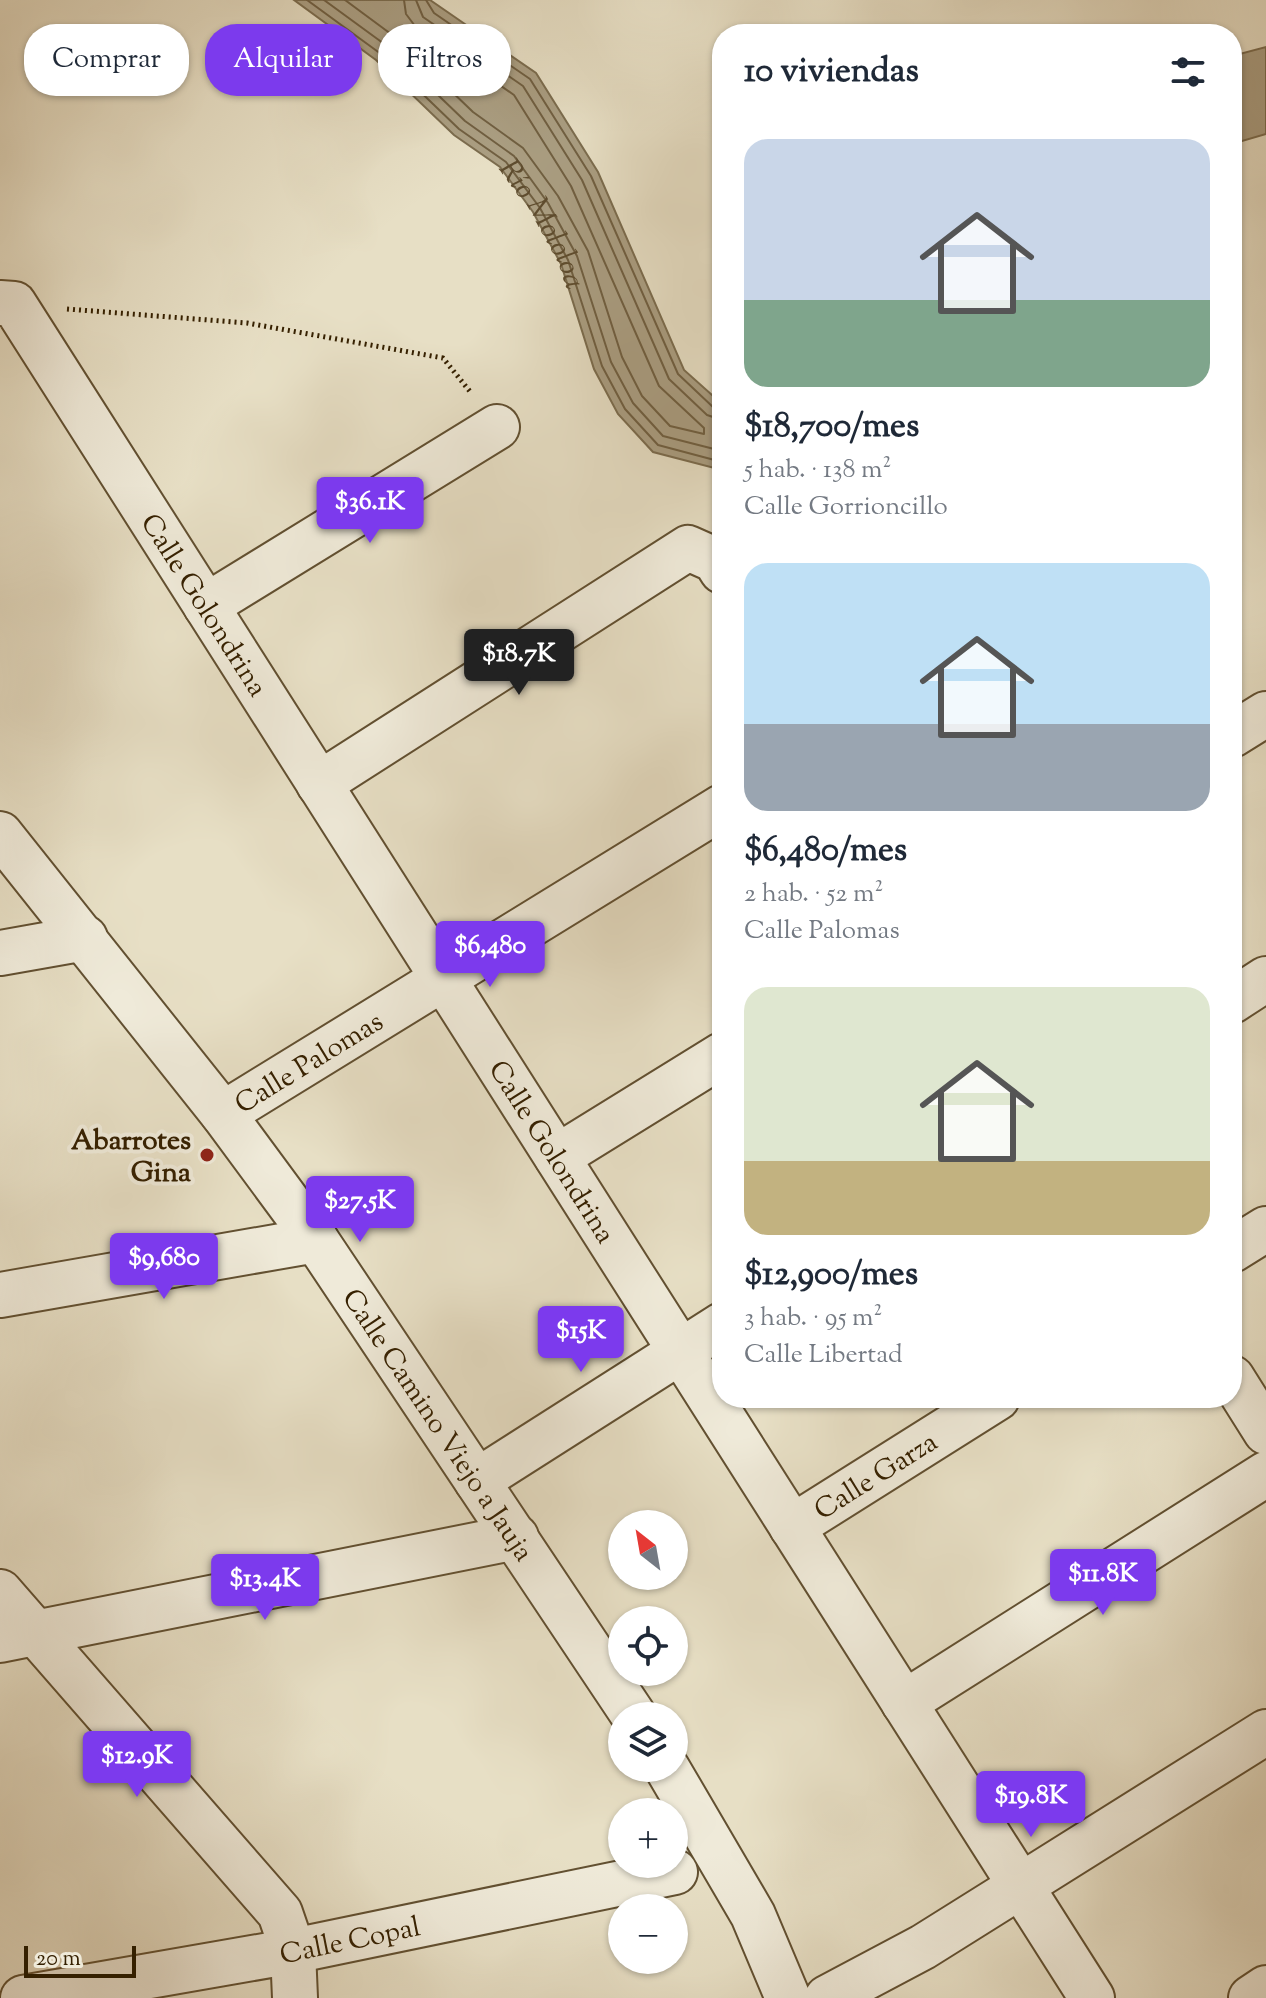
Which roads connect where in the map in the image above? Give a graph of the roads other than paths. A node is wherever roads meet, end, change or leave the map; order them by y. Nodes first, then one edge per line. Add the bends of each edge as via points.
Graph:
1 (7, 304) edge
2 (497, 427) road end
3 (712, 562) edge
4 (206, 606) junction
5 (1266, 714) edge
6 (1242, 729) edge
7 (319, 784) junction
8 (712, 813) edge
9 (0, 834) edge
10 (85, 938) junction
11 (0, 953) edge
12 (443, 978) junction
13 (1266, 979) edge
14 (1242, 995) edge
15 (712, 1061) edge
16 (223, 1114) junction
17 (557, 1157) junction
18 (1266, 1229) edge
19 (316, 1240) junction
20 (1242, 1244) edge
21 (0, 1295) edge
22 (712, 1331) edge
23 (680, 1352) junction
24 (1242, 1394) edge
25 (712, 1402) edge
26 (716, 1408) edge
27 (981, 1408) edge
28 (1266, 1432) edge
29 (1266, 1474) edge
30 (477, 1481) junction
31 (792, 1527) junction
32 (516, 1537) junction
33 (0, 1592) edge
34 (19, 1636) edge
35 (625, 1702) edge
36 (904, 1703) junction
37 (1266, 1732) edge
38 (675, 1782) edge
39 (646, 1878) edge
40 (1020, 1886) junction
41 (293, 1951) junction
42 (1266, 1988) edge
43 (23, 1998) edge
44 (295, 1998) edge
45 (788, 1998) edge
46 (827, 1998) edge
47 (1092, 1998) edge
48 (1251, 1998) edge

1 - 4 street, Calle Golondrina
2 - 4 street
3 - 7 street via 688,548
4 - 7 street, Calle Golondrina
5 - 6 street
7 - 12 street, Calle Golondrina
8 - 12 street, Calle Palomas
9 - 10 street, Calle Camino Viejo a Jauja
10 - 11 street
10 - 16 street, Calle Camino Viejo a Jauja
12 - 16 street, Calle Palomas
12 - 17 street, Calle Golondrina
13 - 14 street
15 - 17 street
16 - 19 street, Calle Camino Viejo a Jauja
17 - 23 street, Calle Golondrina
18 - 20 street
19 - 21 street
19 - 30 street, Calle Camino Viejo a Jauja
22 - 23 street
23 - 25 street, Calle Golondrina
23 - 30 street
24 - 28 street
26 - 31 street, Calle Golondrina
27 - 31 street, Calle Garza
29 - 36 street
30 - 32 street, Calle Camino Viejo a Jauja
31 - 36 street, Calle Golondrina
32 - 34 street
32 - 35 street, Calle Camino Viejo a Jauja
33 - 34 street
34 - 41 street via 280,1913
36 - 40 street, Calle Golondrina
37 - 40 street
38 - 45 street via 753,1915
39 - 41 street, Calle Copal
40 - 46 street via 923,1947
40 - 47 street, Calle Golondrina
41 - 43 street, Calle Copal
41 - 44 street
42 - 48 street

